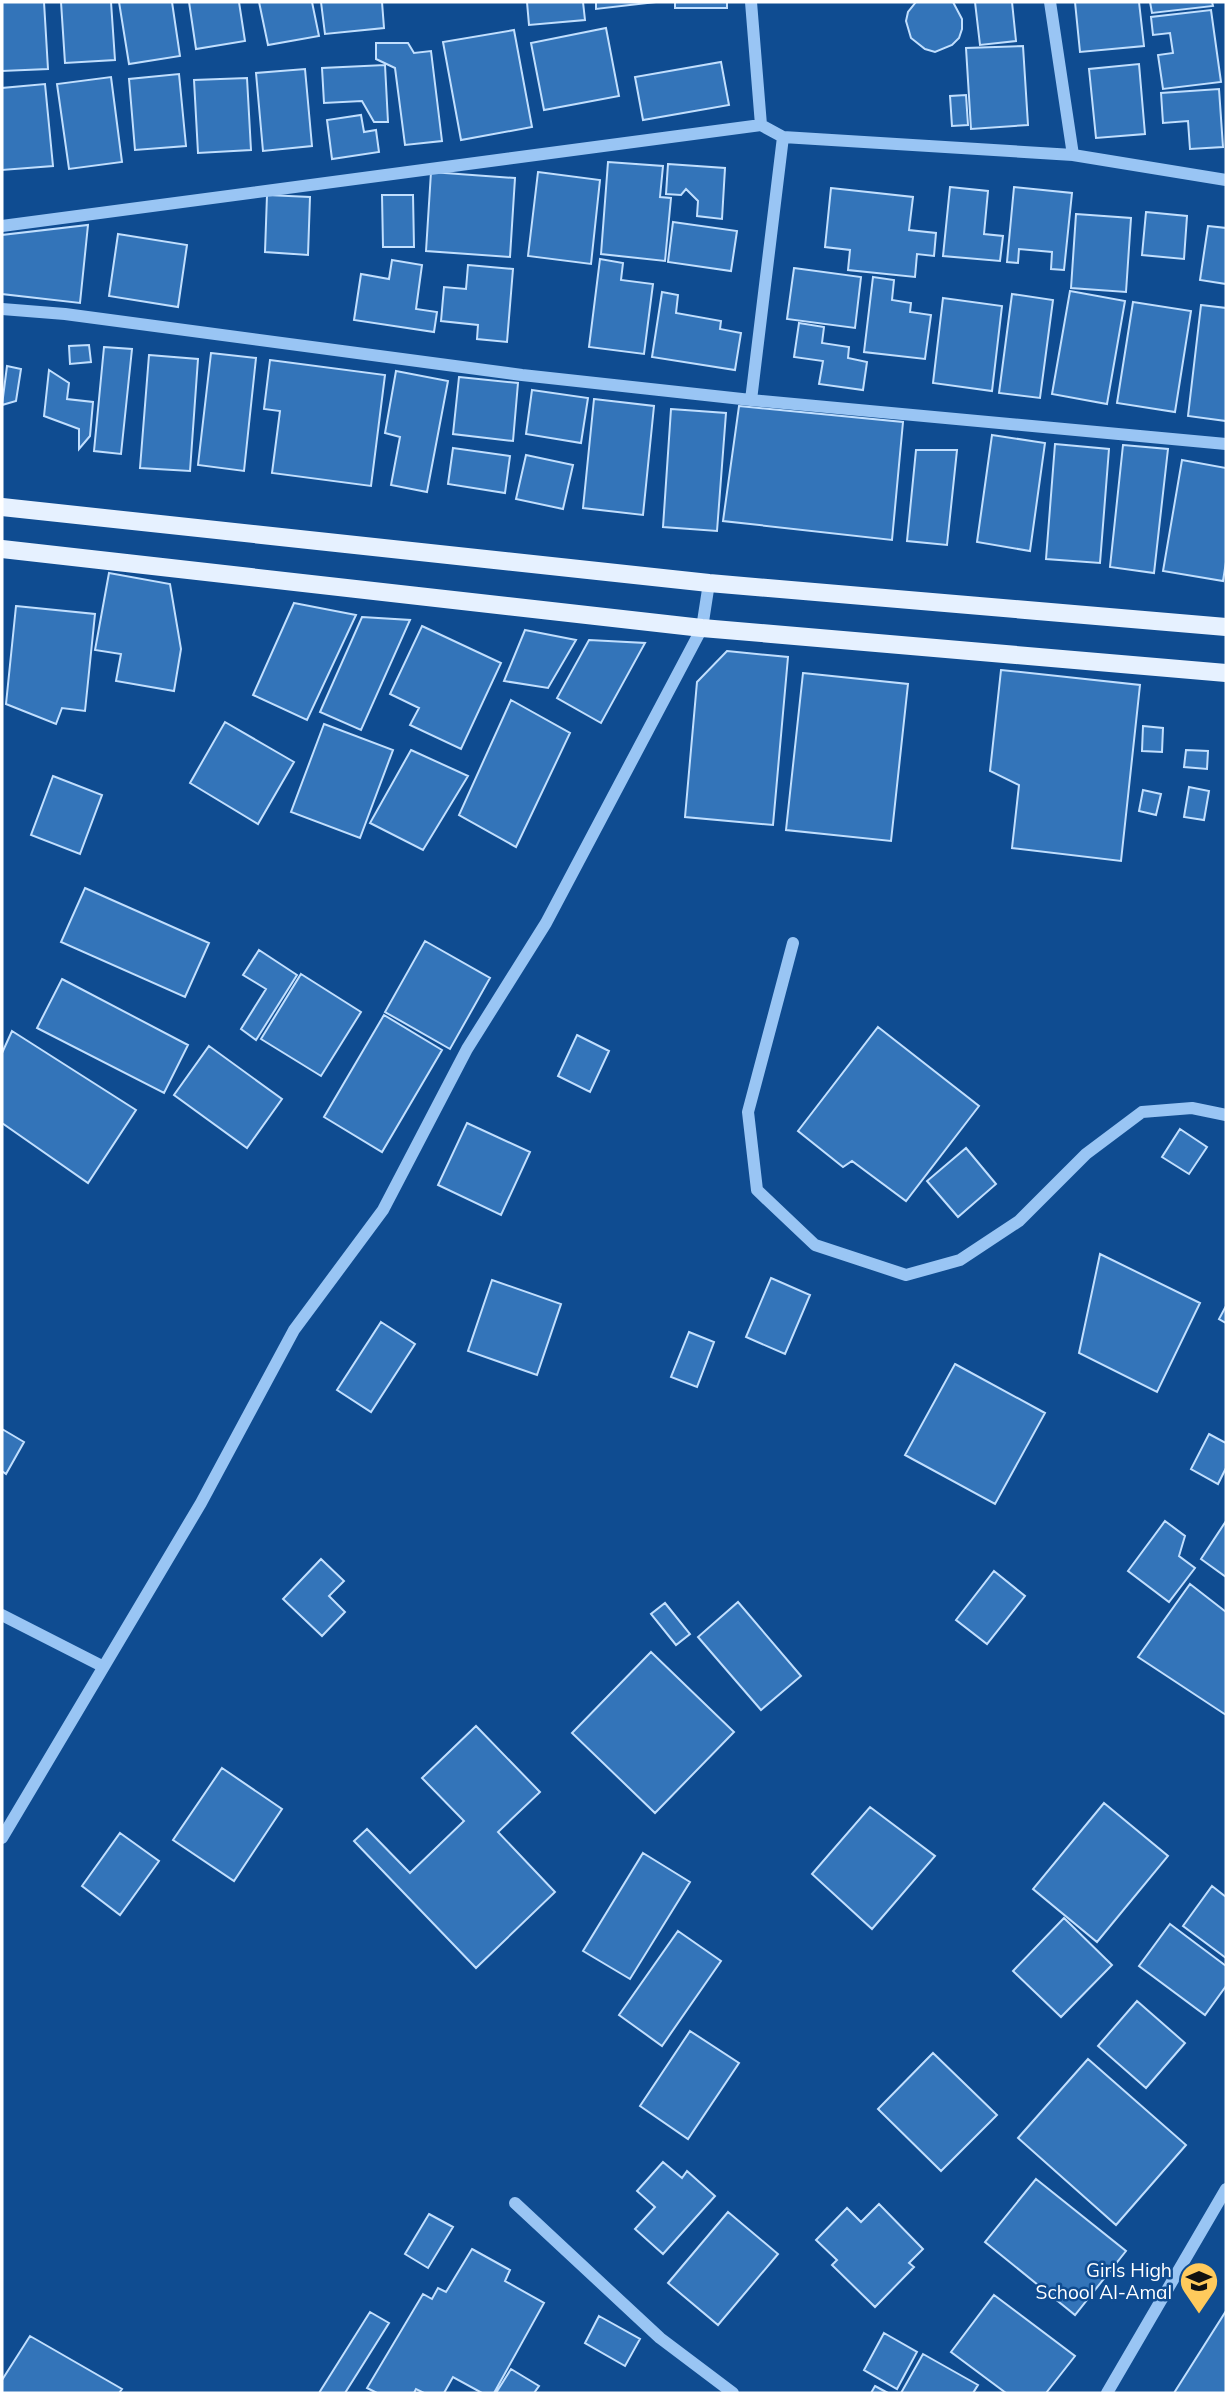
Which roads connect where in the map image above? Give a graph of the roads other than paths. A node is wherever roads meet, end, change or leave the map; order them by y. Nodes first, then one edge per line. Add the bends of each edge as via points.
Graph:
1 (751, 2) edge
2 (1050, 2) edge
3 (761, 125) junction
4 (783, 137) junction
5 (1073, 155) junction
6 (1226, 180) edge
7 (2, 226) edge
8 (2, 309) edge
9 (751, 400) junction
10 (1226, 444) edge
11 (2, 507) edge
12 (2, 549) edge
13 (709, 583) junction
14 (1226, 627) edge
15 (702, 628) junction
16 (1226, 673) edge
17 (793, 943) dead end
18 (1226, 1115) edge
19 (2, 1615) edge
20 (102, 1666) junction
21 (2, 1838) edge
22 (1226, 2189) edge
23 (515, 2203) dead end
24 (733, 2393) edge
25 (1107, 2393) edge

1 - 3 street
2 - 5 street
3 - 4 street
3 - 7 street
4 - 5 street
4 - 9 street
5 - 6 street
8 - 9 street via 522,376
9 - 10 street
11 - 13 main road
12 - 15 main road
13 - 14 main road
13 - 15 street
15 - 16 main road
15 - 20 street via 546,923 467,1049 383,1210 294,1330 201,1503
17 - 18 street via 748,1112 757,1190 815,1245 906,1275 960,1260 1019,1221 1086,1154 1142,1112 1192,1108
19 - 20 street
20 - 21 street
22 - 25 street
23 - 24 street via 660,2338

